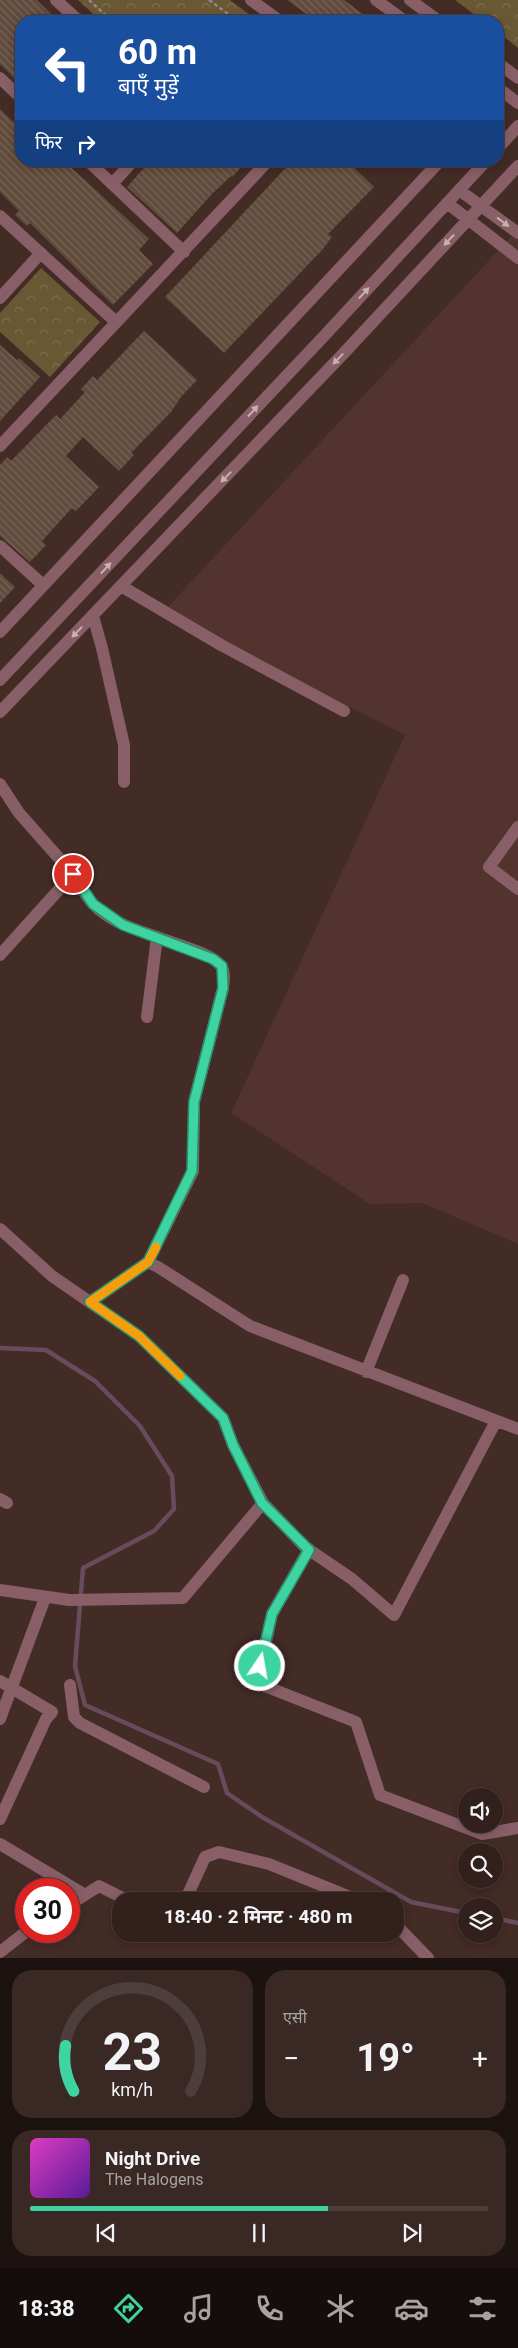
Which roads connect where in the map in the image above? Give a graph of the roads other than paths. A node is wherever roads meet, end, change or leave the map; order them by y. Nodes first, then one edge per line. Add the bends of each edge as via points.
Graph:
1 (56, 0) edge
2 (251, 0) edge
3 (376, 0) edge
4 (410, 0) edge
5 (72, 15) edge
6 (268, 15) edge
7 (397, 15) edge
8 (431, 15) edge
9 (504, 68) edge
10 (0, 78) edge
11 (518, 78) edge
12 (15, 92) edge
13 (504, 92) edge
14 (518, 103) edge
15 (518, 126) edge
16 (504, 141) edge
17 (518, 166) edge
18 (94, 167) edge
19 (128, 167) edge
20 (262, 167) edge
21 (434, 167) edge
22 (480, 167) edge
23 (112, 184) junction
24 (459, 190) junction
25 (447, 204) junction
26 (481, 206) junction
27 (0, 216) edge
28 (468, 220) junction
29 (518, 233) edge
30 (184, 252) junction
31 (41, 253) junction
32 (518, 258) edge
33 (0, 298) edge
34 (116, 322) junction
35 (0, 446) edge
36 (0, 546) edge
37 (43, 586) junction
38 (121, 586) junction
39 (92, 616) junction
40 (0, 632) edge
41 (0, 680) edge
42 (344, 711) dead end
43 (0, 712) edge
44 (124, 782) dead end
45 (0, 784) edge
46 (518, 828) edge
47 (73, 874) junction
48 (518, 889) edge
49 (157, 937) junction
50 (0, 955) edge
51 (147, 1017) dead end
52 (0, 1229) edge
53 (148, 1262) junction
54 (403, 1280) dead end
55 (90, 1302) junction
56 (366, 1372) junction
57 (496, 1421) junction
58 (518, 1430) edge
59 (262, 1503) junction
60 (309, 1550) junction
61 (0, 1590) edge
62 (45, 1598) junction
63 (0, 1681) edge
64 (70, 1685) dead end
65 (12, 1690) junction
66 (52, 1712) junction
67 (74, 1717) junction
68 (0, 1718) edge
69 (204, 1787) dead end
70 (0, 1819) edge
71 (518, 1828) edge
72 (0, 1844) edge
73 (112, 1892) edge
74 (189, 1892) edge
75 (338, 1892) edge
76 (86, 1894) junction
77 (80, 1898) edge
78 (404, 1933) edge
79 (15, 1940) edge
80 (0, 1952) edge
81 (428, 1958) edge

1 - 5 street
2 - 6 street
3 - 7 street
4 - 8 street
9 - 11 street
10 - 12 street
13 - 14 street
15 - 16 street
17 - 26 street
18 - 23 street
19 - 23 street
20 - 30 street
21 - 37 street
22 - 24 street
23 - 30 street
24 - 25 street
24 - 26 street
25 - 28 street
41 -> 25 street
26 - 28 street
26 -> 29 street
27 - 31 street
28 - 32 street
28 -> 38 street
30 - 34 street
31 - 33 street
31 - 34 street
34 - 35 street
36 - 37 street
37 - 40 street
38 - 39 street
38 - 42 street via 221,645
39 -> 43 street
39 - 44 street via 124,745
45 - 47 street via 19,813
46 - 48 street via 489,867
47 - 49 street via 93,904 108,916
47 - 50 street
49 - 51 street
49 - 53 street via 213,959 222,966 224,976 194,1102 192,1171
52 - 55 street via 52,1276
53 - 55 street
53 - 56 street via 250,1326
54 - 56 street
55 - 59 street via 139,1336 223,1418
56 - 57 street
57 - 58 street
57 - 60 street via 394,1615 352,1579
59 - 60 street
59 - 62 street via 183,1598
60 - 71 street via 272,1614 257,1683 356,1722 380,1795 482,1834
61 - 62 street
62 - 65 street
63 - 65 street
64 - 67 street
65 - 66 street
65 - 68 street
66 - 67 street
66 - 70 street
67 - 69 street
72 - 76 street
73 - 76 street via 99,1886
74 - 75 street via 205,1857 219,1852 269,1864
76 - 77 street
78 - 81 street
79 - 80 street

